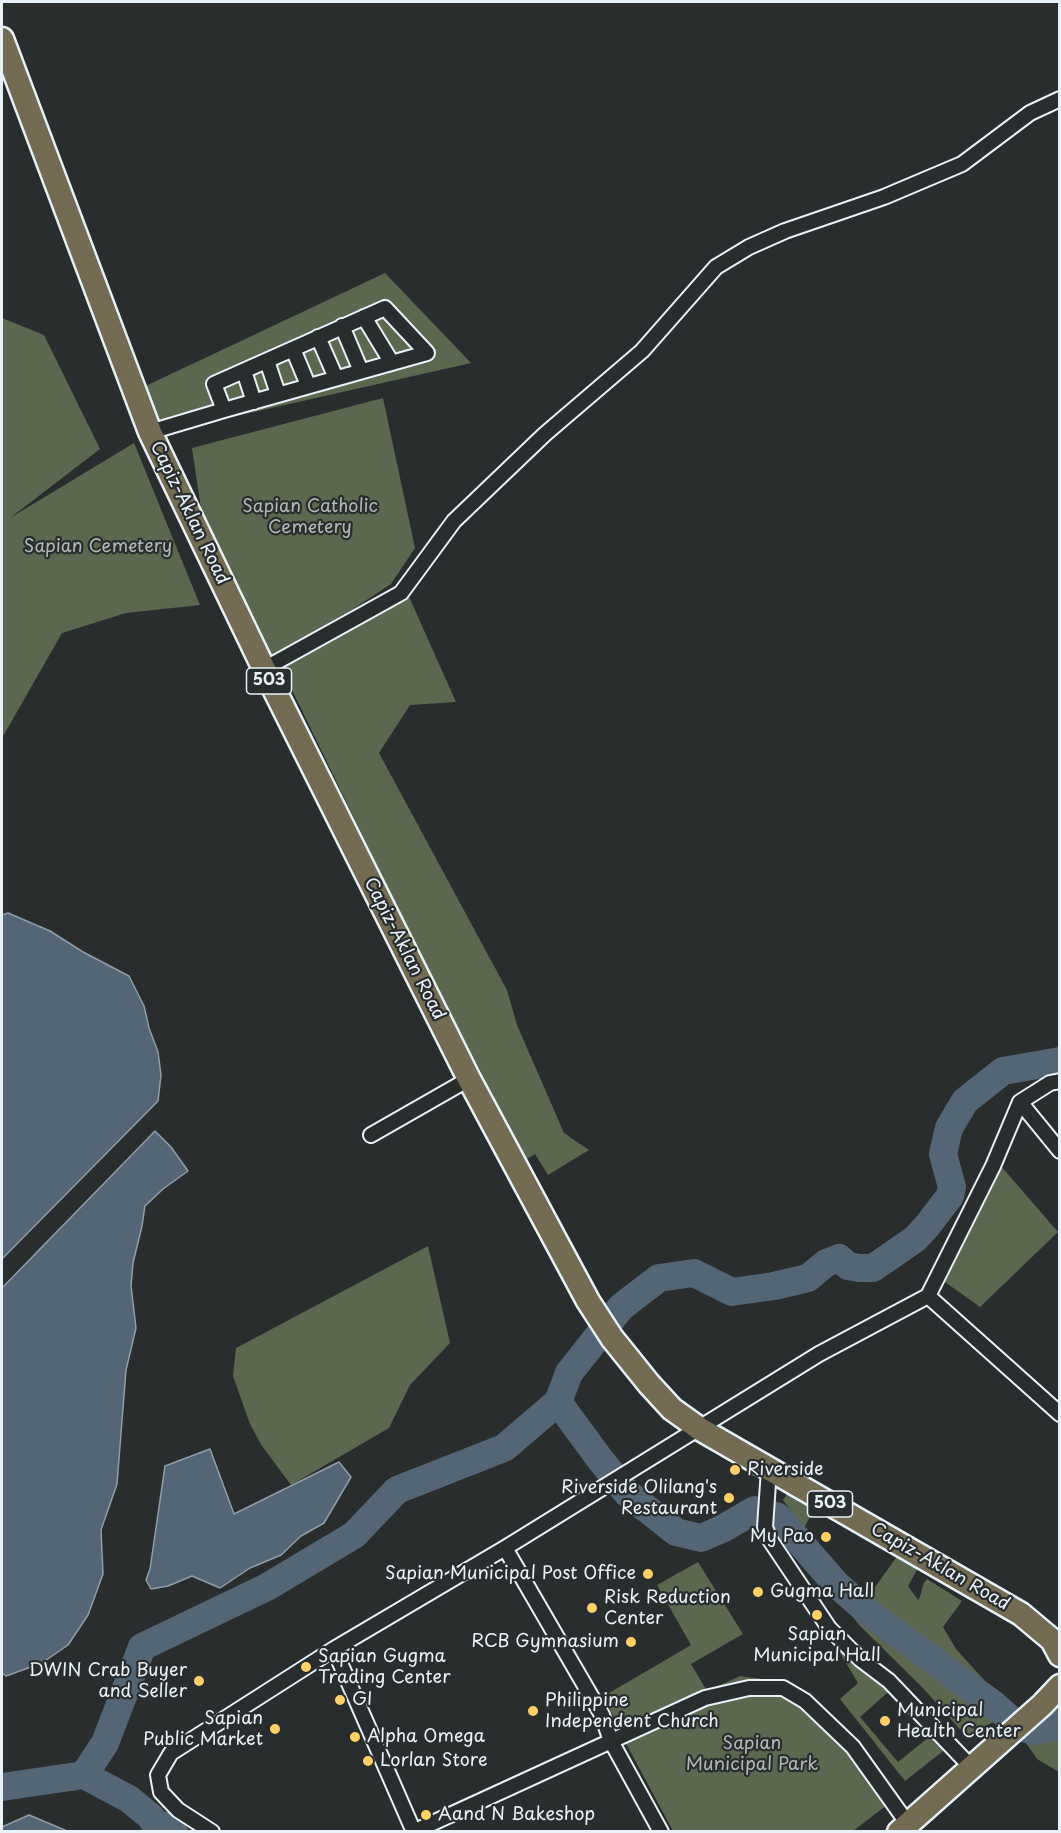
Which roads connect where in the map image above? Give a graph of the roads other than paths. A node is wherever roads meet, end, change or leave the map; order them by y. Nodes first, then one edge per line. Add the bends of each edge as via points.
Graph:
1 (2, 39) edge
2 (1059, 99) edge
3 (364, 317) junction
4 (342, 326) junction
5 (318, 337) junction
6 (293, 349) junction
7 (267, 360) junction
8 (392, 363) junction
9 (244, 371) junction
10 (362, 371) junction
11 (336, 378) junction
12 (308, 386) junction
13 (279, 394) junction
14 (254, 402) junction
15 (224, 410) junction
16 (150, 432) junction
17 (264, 669) junction
18 (469, 1079) junction
19 (1059, 1081) edge
20 (1020, 1102) junction
21 (371, 1136) dead end
22 (1059, 1151) edge
23 (928, 1296) junction
24 (1059, 1414) edge
25 (700, 1429) junction
26 (769, 1469) junction
27 (505, 1548) junction
28 (334, 1649) junction
29 (1059, 1655) edge
30 (1059, 1686) edge
31 (611, 1741) junction
32 (972, 1768) junction
33 (903, 1828) edge
34 (414, 1831) edge
35 (212, 1832) edge
36 (661, 1832) edge

1 - 16 main road, Capiz-Aklan Road / 503
2 - 17 street via 1030,113 962,164 884,197 776,235 716,267 642,351 545,434 454,521 401,593
3 - 4 street
3 - 8 street
3 - 8 street via 385,308 427,353
4 - 5 street
4 - 10 street
5 - 6 street
5 - 11 street
6 - 7 street
6 - 12 street
7 - 9 street
7 - 13 street
8 - 10 street
9 - 14 street
9 - 15 street via 214,384
10 - 11 street
11 - 12 street
12 - 13 street
13 - 14 street
14 - 15 street
15 - 16 street
16 - 17 main road, Capiz-Aklan Road / 503
17 - 18 main road, Capiz-Aklan Road / 503
18 - 21 street
18 - 25 main road, Capiz-Aklan Road / 503 via 588,1301 612,1338 672,1409
19 - 20 street
20 - 22 street
20 - 23 street via 993,1166
23 - 24 street
23 - 25 street via 819,1354
25 - 26 main road, Capiz-Aklan Road / 503
25 - 27 street
26 - 29 main road, Capiz-Aklan Road / 503 via 1021,1614 1052,1640
26 - 32 street via 765,1527 829,1628 889,1682
27 - 28 street
27 - 31 street via 602,1715
28 - 34 street
28 - 35 street via 171,1753 158,1775 161,1792 178,1810
30 - 32 main road
31 - 33 street via 705,1698 749,1688 783,1688 805,1701 853,1747
31 - 34 street
31 - 36 street
32 - 33 main road

